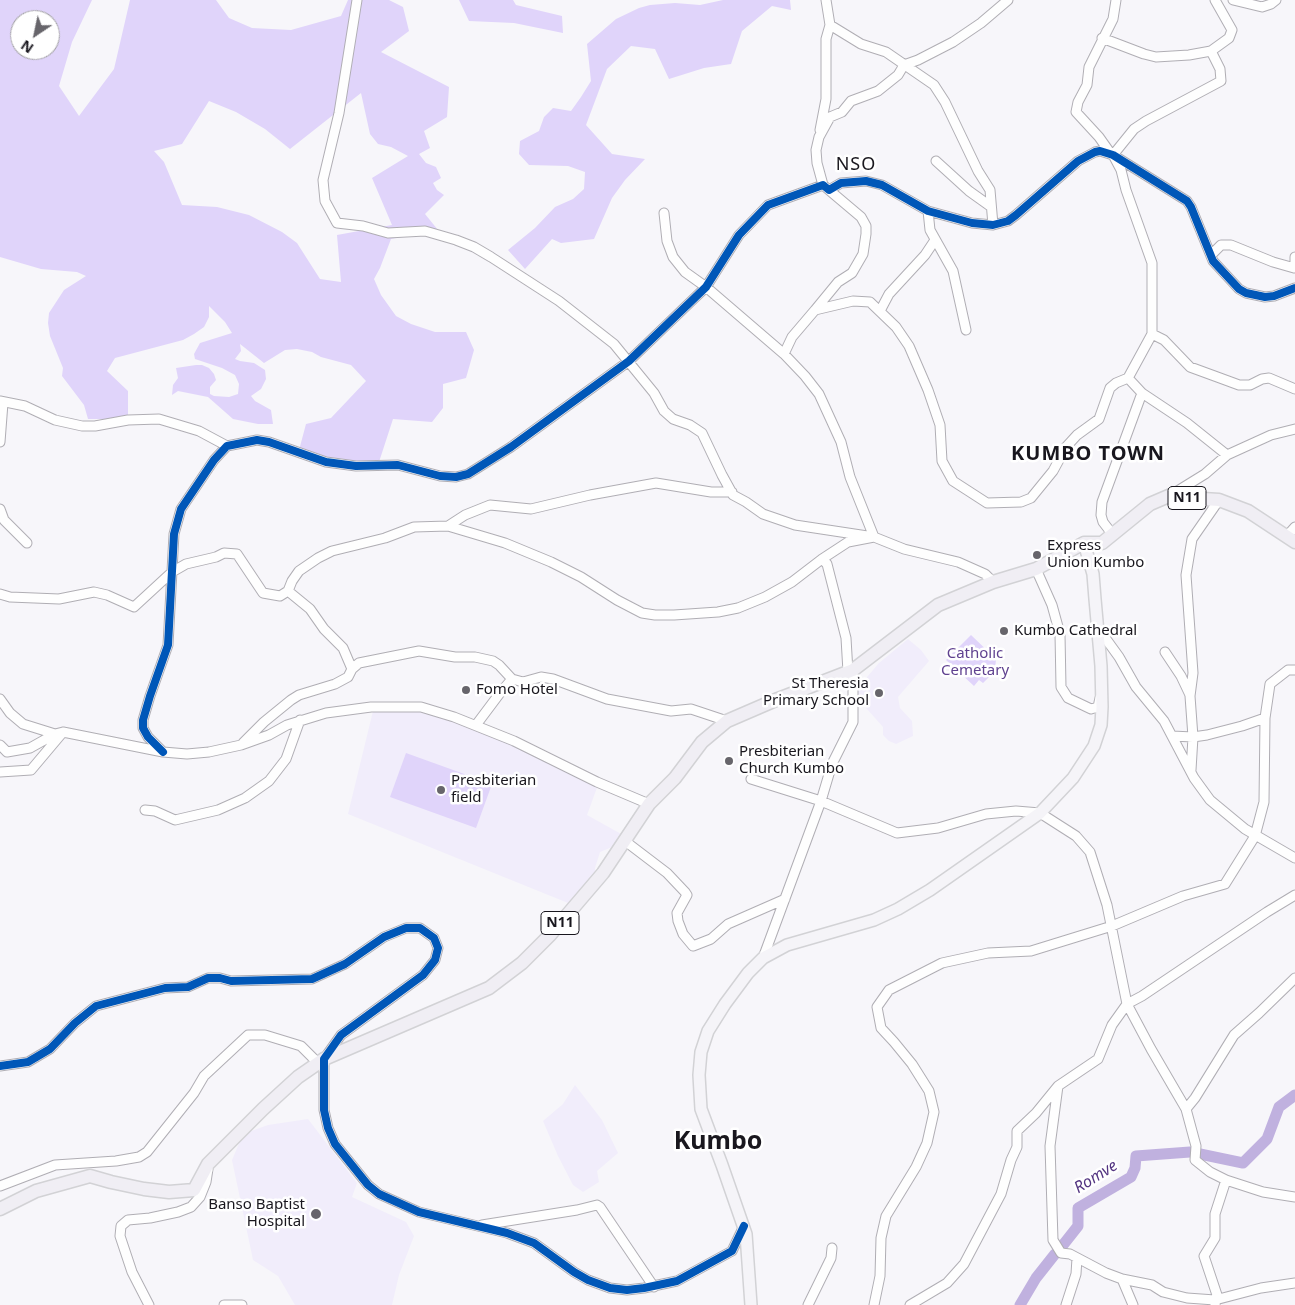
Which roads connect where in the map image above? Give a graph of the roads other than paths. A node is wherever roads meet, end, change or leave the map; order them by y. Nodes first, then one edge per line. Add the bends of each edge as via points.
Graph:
1 (357, 0) edge
2 (826, 0) edge
3 (1008, 0) edge
4 (1116, 0) edge
5 (1215, 0) edge
6 (1232, 0) edge
7 (1276, 0) edge
8 (830, 25) junction
9 (1102, 38) junction
10 (1212, 52) junction
11 (904, 66) junction
12 (819, 137) junction
13 (1112, 155) junction
14 (936, 161) dead end
15 (826, 187) junction
16 (990, 206) junction
17 (928, 212) junction
18 (664, 213) dead end
19 (993, 225) junction
20 (935, 240) junction
21 (1211, 255) junction
22 (1295, 257) edge
23 (1295, 268) edge
24 (706, 287) junction
25 (1295, 288) edge
26 (815, 310) junction
27 (880, 311) junction
28 (966, 330) dead end
29 (1152, 334) junction
30 (784, 354) junction
31 (629, 362) junction
32 (1128, 378) junction
33 (1295, 389) edge
34 (1142, 393) junction
35 (2, 402) edge
36 (1295, 429) edge
37 (0, 442) edge
38 (227, 446) junction
39 (1227, 456) junction
40 (732, 492) junction
41 (1171, 495) junction
42 (1219, 500) junction
43 (0, 509) edge
44 (448, 526) junction
45 (1113, 535) junction
46 (1292, 535) edge
47 (874, 537) junction
48 (1084, 543) junction
49 (27, 544) dead end
50 (822, 559) junction
51 (1036, 569) junction
52 (172, 572) junction
53 (993, 582) junction
54 (288, 591) junction
55 (0, 594) edge
56 (1098, 628) junction
57 (1165, 652) dead end
58 (352, 669) junction
59 (1295, 670) edge
60 (851, 671) junction
61 (512, 680) junction
62 (1101, 691) junction
63 (1190, 696) junction
64 (0, 699) edge
65 (1265, 718) junction
66 (300, 720) junction
67 (727, 721) junction
68 (476, 726) junction
69 (59, 733) junction
70 (1172, 736) junction
71 (1193, 737) junction
72 (0, 745) edge
73 (241, 745) junction
74 (163, 752) junction
75 (1191, 771) junction
76 (0, 772) edge
77 (750, 779) dead end
78 (821, 801) junction
79 (649, 804) junction
80 (145, 810) dead end
81 (1040, 812) junction
82 (1255, 836) junction
83 (625, 842) junction
84 (1295, 858) edge
85 (1295, 895) edge
86 (785, 899) junction
87 (1112, 926) junction
88 (763, 958) junction
89 (1295, 978) edge
90 (1127, 1004) junction
91 (321, 1061) junction
92 (0, 1066) edge
93 (1058, 1086) junction
94 (1186, 1109) junction
95 (208, 1164) junction
96 (1226, 1180) junction
97 (0, 1186) edge
98 (1295, 1197) edge
99 (0, 1209) edge
100 (477, 1226) junction
101 (744, 1226) junction
102 (832, 1248) dead end
103 (732, 1252) junction
104 (748, 1255) junction
105 (1077, 1258) junction
106 (1122, 1279) junction
107 (1295, 1283) edge
108 (654, 1287) junction
109 (1215, 1303) edge
110 (149, 1305) edge
111 (224, 1305) edge
112 (242, 1305) edge
113 (751, 1305) edge
114 (808, 1305) edge
115 (874, 1305) edge
116 (910, 1305) edge
117 (1066, 1305) edge
118 (1133, 1305) edge

1 - 31 street via 339,113 323,180 324,201 337,223 388,233 425,231 474,248 559,301 614,344
2 - 8 street
3 - 11 street via 953,42
4 - 9 street via 1113,19
5 - 10 street via 1232,30 1229,38
6 - 7 street via 1262,7
8 - 11 street via 861,44 886,52
8 - 12 street via 826,39 826,100
9 - 10 street via 1156,56
9 - 13 street via 1089,67 1087,84 1076,112
10 - 13 street via 1220,69 1221,81 1140,125
11 - 12 street via 878,91 851,101 842,112 830,117
11 - 16 street via 934,85 945,102 990,190
12 - 15 street via 817,163
13 - 19 street via 1095,152 1078,161 1016,215
13 - 21 street via 1187,201
13 - 29 street via 1121,170 1152,263
14 - 16 street
15 - 17 street via 866,180 882,185
15 - 24 street via 768,206 739,235
15 - 26 street via 861,217 866,234 862,254 852,273 838,282
16 - 19 street
17 - 19 street
17 - 20 street
18 - 24 street via 673,257 685,272
20 - 27 street via 889,294
20 - 28 street via 953,271
21 - 23 street via 1221,245 1231,245
21 - 25 street via 1213,261 1246,293 1274,296
22 - 23 street
24 - 30 street
24 - 31 street
26 - 27 street via 853,301 870,302
26 - 30 street via 792,337
27 - 32 street via 909,346 928,390 940,425 942,461 953,481 987,503 1021,502 1031,498 1053,471 1066,447 1099,419 1110,388
29 - 32 street
29 - 33 street via 1164,340 1190,366 1220,378 1239,385 1269,378
30 - 47 street via 819,394 832,420 850,478
31 - 38 street via 511,447 468,474 456,477 398,465 356,466 326,462 269,442 249,441
31 - 40 street via 664,411 702,433
32 - 34 street
34 - 39 street via 1187,423
34 - 45 street via 1102,502 1103,522
35 - 37 street
35 - 38 street via 25,406 55,420 82,426 159,419 199,431
36 - 39 street via 1271,435
38 - 52 street via 181,510 174,534
39 - 41 street via 1206,474
40 - 44 street via 656,483 532,509 490,505
40 - 47 street via 779,521
41 - 42 highway, N11
41 - 45 highway, N11 via 1150,504
42 - 46 highway, N11 via 1248,511
42 - 63 street via 1192,539 1186,575 1193,673
43 - 49 street via 4,520
44 - 50 street via 505,543 550,562 628,607 655,615 738,608 792,582
44 - 54 street via 414,528 332,551 299,570
45 - 48 highway, N11 via 1102,543
47 - 50 street via 848,542
47 - 53 street via 904,549 958,562 985,574
48 - 51 highway, N11
48 - 56 main road via 1093,574
50 - 60 street via 828,564
51 - 53 highway, N11
51 - 62 street via 1052,605 1060,634 1061,687 1068,698 1091,709 1098,707
52 - 54 street via 186,564 224,553 237,554 263,593 280,596
52 - 55 street via 134,607 94,592 58,599
52 - 74 street via 168,645 143,720 148,737
53 - 60 highway, N11 via 938,605
54 - 58 street via 310,609 343,648
56 - 62 main road
56 - 70 street
57 - 63 street
58 - 61 street via 370,660 420,651 493,661
58 - 73 street via 348,677 335,684 290,700
59 - 65 street via 1288,670 1270,684
60 - 67 highway, N11
60 - 78 street via 852,722 832,764
61 - 67 street via 553,679 607,699 672,711 692,709
61 - 68 street
62 - 81 main road via 1101,725 1094,746 1074,778
63 - 71 street
64 - 69 street via 23,724
65 - 71 street
65 - 82 street via 1264,802
66 - 68 street via 371,707 420,707
66 - 73 street
66 - 80 street via 286,759 269,781 244,798 218,810 175,820
67 - 79 highway, N11 via 702,742 675,778
68 - 79 street
69 - 72 street via 30,748 7,752
69 - 74 street
69 - 76 street via 31,770
70 - 71 street
70 - 75 street
71 - 75 street
73 - 74 street via 187,754
75 - 82 street via 1210,800
77 - 78 street
78 - 81 street via 896,833 938,828 986,814
78 - 86 street
79 - 83 highway, N11
81 - 87 street via 1076,836 1090,852
81 - 88 main road via 898,909 874,920 787,944
82 - 84 street
82 - 87 street via 1225,884 1183,896
83 - 86 street via 667,873 685,892 687,896 677,913 678,921 693,946 711,939 728,924
83 - 91 highway, N11 via 550,935 522,963 489,988
85 - 90 street
86 - 88 street
87 - 90 street
87 - 115 street via 1031,951 988,953 942,963 889,990 877,1007 881,1028 912,1064 929,1091 934,1112 927,1143 916,1167 886,1216
88 - 101 main road via 725,1004 708,1031 701,1052 702,1115
89 - 94 street via 1234,1035
90 - 93 street via 1112,1024 1098,1059
90 - 94 street
91 - 92 street via 341,1035 423,975 435,960 438,948 434,938 420,928 406,928 384,937 345,964 312,979 231,981 208,978 188,986 165,988 96,1006 50,1049 28,1062
91 - 95 highway, N11 via 298,1077
91 - 97 street via 301,1046 265,1035 248,1035 204,1076 147,1152 139,1157 55,1165
91 - 100 street via 328,1128 335,1144 368,1185 419,1212
93 - 105 street via 1050,1146 1053,1240 1062,1253
93 - 116 street via 1017,1131 1017,1147 1001,1194 964,1264 946,1282
94 - 96 street via 1196,1146 1195,1160
95 - 99 highway, N11 via 194,1190 144,1189 90,1176 36,1191
95 - 110 street via 206,1182 191,1208 128,1220 121,1226 120,1236 132,1272
96 - 98 street via 1263,1192
96 - 109 street via 1215,1214 1215,1238 1204,1256 1217,1295
100 - 108 street via 534,1243 574,1272 610,1288
100 - 108 street via 597,1205
101 - 103 street
101 - 104 main road
102 - 114 street via 831,1258
103 - 104 street
103 - 108 street via 677,1281
104 - 113 main road
105 - 106 street
105 - 117 street via 1076,1274
106 - 109 street
106 - 118 street
107 - 109 street via 1261,1288
111 - 112 street

